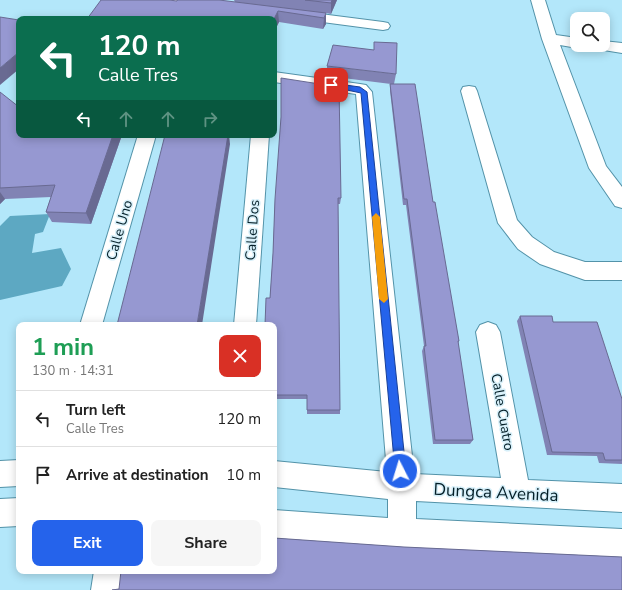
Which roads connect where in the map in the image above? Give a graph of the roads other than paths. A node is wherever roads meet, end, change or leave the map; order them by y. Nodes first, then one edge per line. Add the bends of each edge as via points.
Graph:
1 (172, 0) edge
2 (538, 0) edge
3 (219, 6) edge
4 (282, 13) edge
5 (383, 26) dead end
6 (550, 39) junction
7 (570, 42) edge
8 (610, 47) edge
9 (622, 48) edge
10 (277, 77) edge
11 (469, 91) dead end
12 (146, 138) edge
13 (260, 138) edge
14 (622, 200) edge
15 (622, 271) edge
16 (92, 322) edge
17 (245, 322) edge
18 (488, 332) dead end
19 (16, 473) edge
20 (0, 474) edge
21 (277, 474) edge
22 (402, 487) junction
23 (517, 492) junction
24 (622, 498) edge
25 (16, 512) edge
26 (0, 513) edge
27 (277, 524) edge
28 (402, 534) junction
29 (622, 544) edge
30 (109, 574) edge
31 (106, 590) edge

1 - 3 street
2 - 6 street
4 - 5 street
6 - 7 street
6 - 14 street via 598,168
8 - 9 street
10 - 22 street via 360,89 364,92
11 - 15 street via 508,223 525,243 547,258 585,271
12 - 16 street, Calle Uno
13 - 17 street, Calle Dos
18 - 23 street, Calle Cuatro
19 - 20 street
21 - 22 street, Dungca Avenida
22 - 23 street, Dungca Avenida
22 - 28 street
23 - 24 street, Dungca Avenida
25 - 26 street
27 - 28 street
28 - 29 street
30 - 31 street

